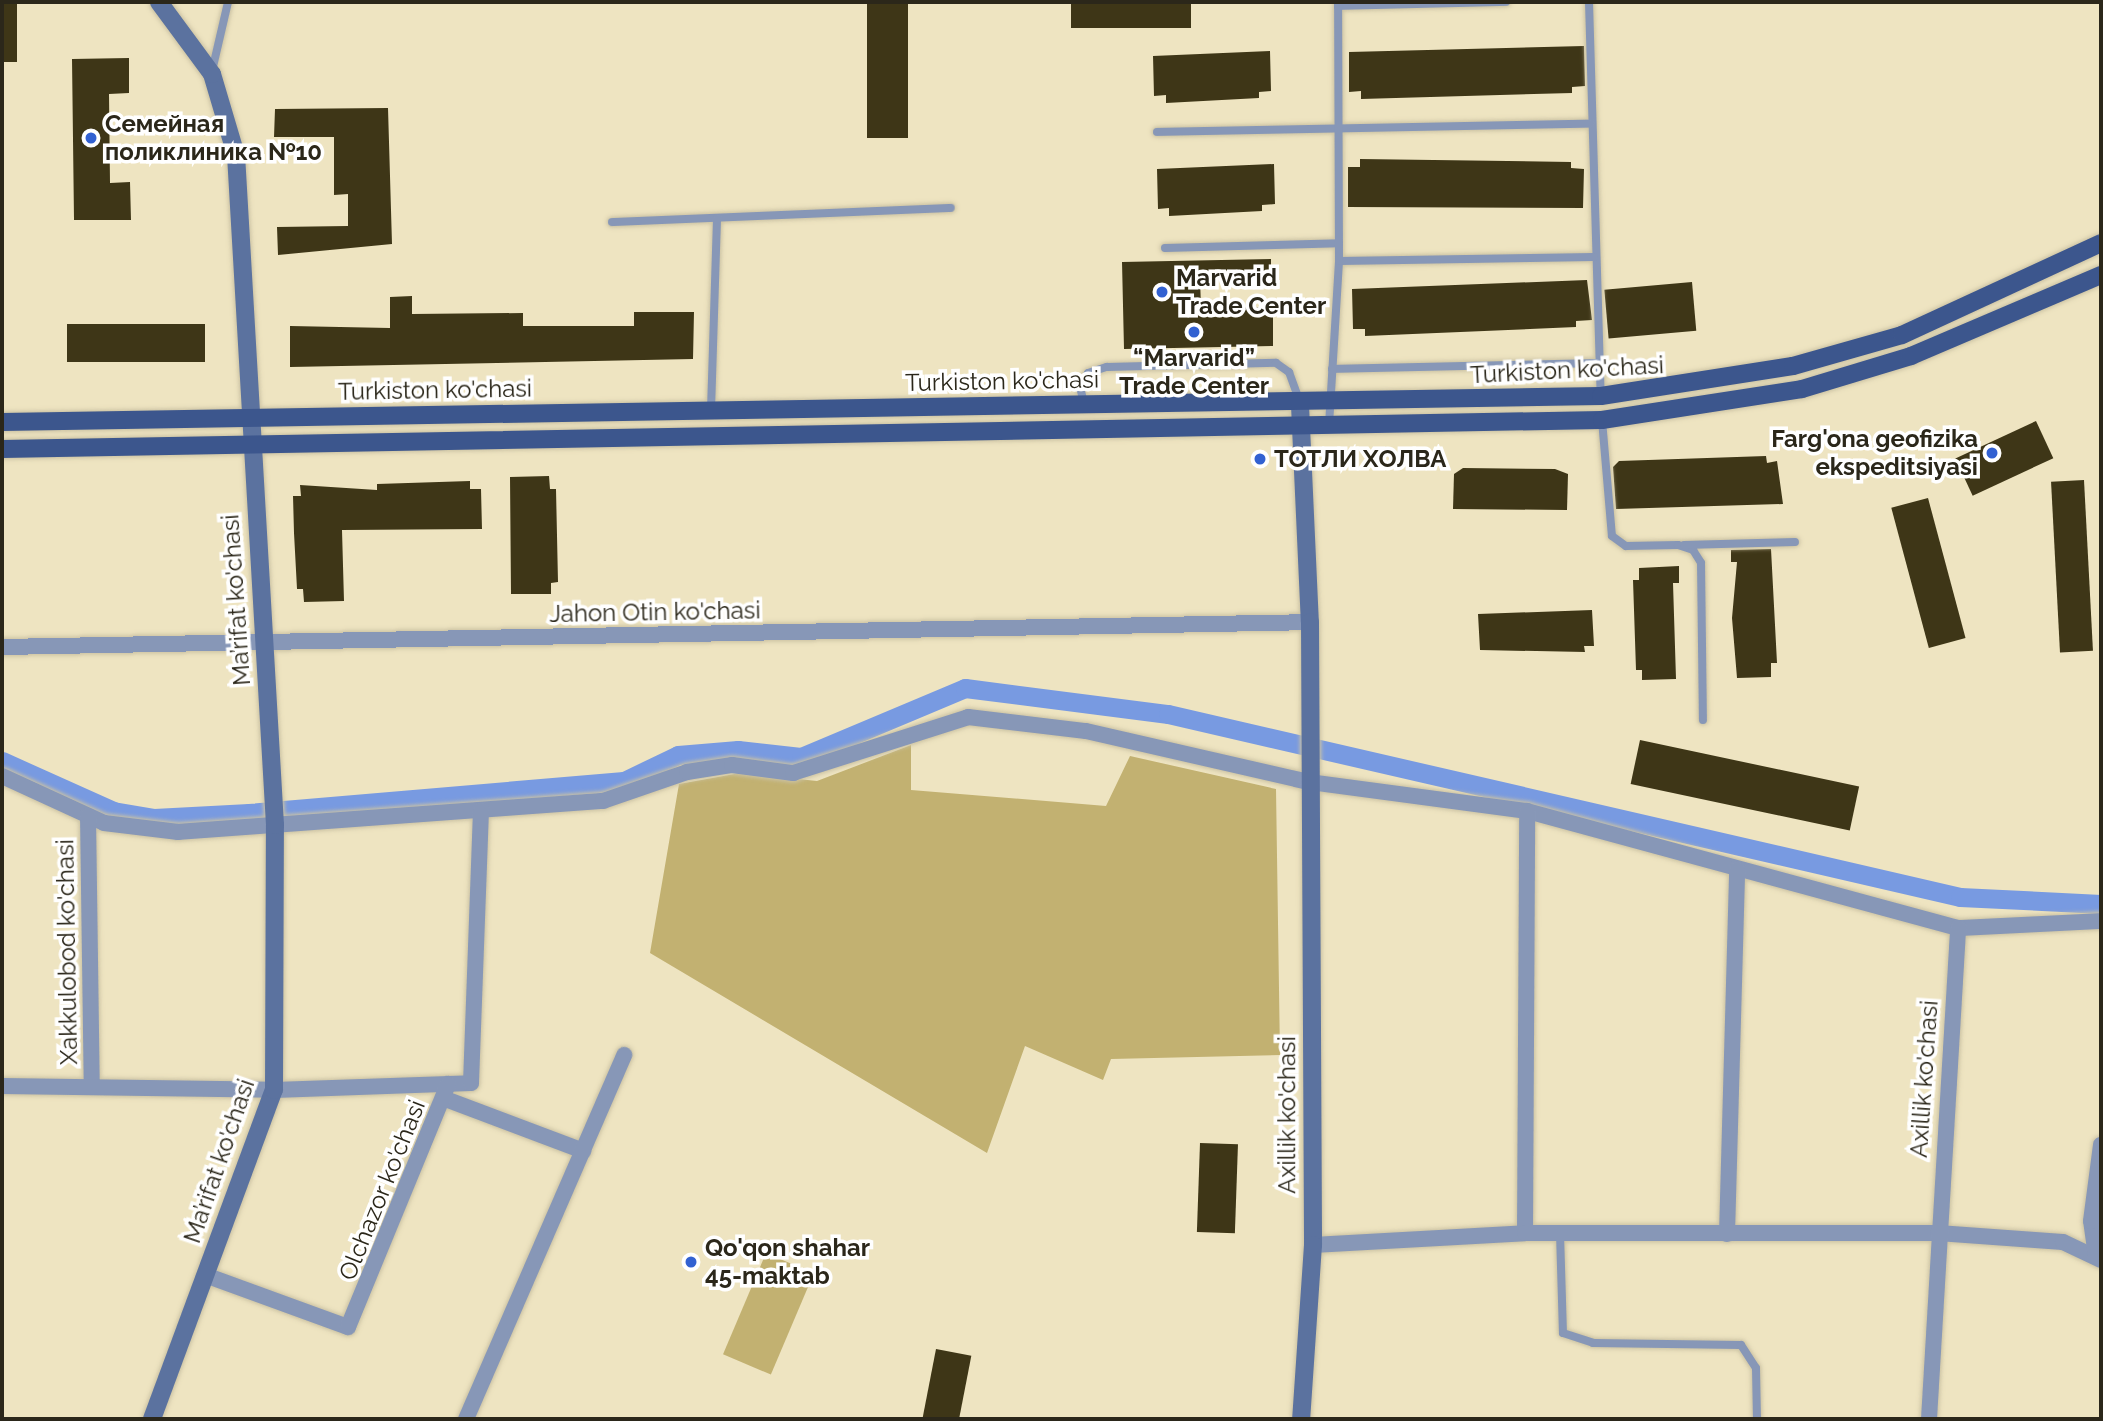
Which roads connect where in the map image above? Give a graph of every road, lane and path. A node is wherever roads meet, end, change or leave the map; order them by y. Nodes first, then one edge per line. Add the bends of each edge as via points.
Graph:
1 (159, 2) edge
2 (228, 2) edge
3 (1506, 2) edge
4 (1589, 2) edge
5 (1338, 4) edge
6 (212, 74) junction
7 (1591, 124) junction
8 (1338, 129) junction
9 (1157, 132) dead end
10 (951, 208) dead end
11 (717, 218) junction
12 (612, 222) dead end
13 (1339, 243) junction
14 (2101, 243) edge
15 (1165, 248) dead end
16 (1594, 257) junction
17 (1339, 261) junction
18 (2101, 275) edge
19 (1596, 363) junction
20 (1332, 369) junction
21 (1601, 396) junction
22 (1084, 404) junction
23 (1328, 404) junction
24 (1300, 405) junction
25 (711, 410) junction
26 (251, 417) junction
27 (1602, 420) junction
28 (2, 422) edge
29 (1329, 426) junction
30 (1301, 427) junction
31 (250, 444) junction
32 (2, 449) edge
33 (1795, 542) dead end
34 (1678, 545) junction
35 (1310, 622) junction
36 (265, 642) junction
37 (2, 647) edge
38 (1703, 720) dead end
39 (2, 776) edge
40 (1309, 777) junction
41 (481, 810) junction
42 (1527, 811) junction
43 (88, 816) junction
44 (275, 825) junction
45 (1737, 869) junction
46 (2101, 921) edge
47 (1958, 928) junction
48 (624, 1055) dead end
49 (2, 1086) edge
50 (92, 1087) junction
51 (274, 1090) junction
52 (445, 1091) junction
53 (2101, 1145) edge
54 (583, 1151) junction
55 (1525, 1233) junction
56 (1560, 1233) junction
57 (1938, 1233) junction
58 (1727, 1234) junction
59 (1313, 1245) junction
60 (2099, 1258) edge
61 (205, 1275) junction
62 (152, 1419) edge
63 (466, 1419) edge
64 (1301, 1419) edge
65 (1757, 1419) edge
66 (1928, 1419) edge

1 - 6 street, Ma’rifat ko'chasi
2 - 6 lane
3 - 5 lane
4 - 7 lane
5 - 8 lane
6 - 26 street, Ma’rifat ko'chasi via 236,155
7 - 8 lane
7 - 16 lane
8 - 9 lane
8 - 13 lane
10 - 11 lane
11 - 12 lane
11 - 25 lane
13 - 15 lane
13 - 17 lane
14 - 21 main road, Turkiston ko'chasi via 1902,335 1793,366
16 - 17 lane
16 - 19 lane
17 - 20 lane
18 - 27 main road, Turkiston ko'chasi via 1911,356 1802,389
19 - 20 lane
19 - 21 lane
20 - 23 lane
21 - 23 main road, Turkiston ko'chasi
22 - 24 main road, Turkiston ko'chasi
22 - 24 lane via 1080,386 1088,373 1107,367 1276,363 1289,372
22 - 25 main road, Turkiston ko'chasi
23 - 24 main road, Turkiston ko'chasi
23 - 29 lane
24 - 30 street
25 - 26 main road, Turkiston ko'chasi
26 - 28 main road, Turkiston ko'chasi
26 - 31 street, Ma’rifat ko'chasi
27 - 29 main road, Turkiston ko'chasi
27 - 34 lane via 1612,536 1626,546
29 - 30 main road, Turkiston ko'chasi
30 - 31 main road, Turkiston ko'chasi
30 - 35 street
31 - 32 main road, Turkiston ko'chasi
31 - 36 street, Ma’rifat ko'chasi
33 - 34 lane
34 - 38 lane via 1693,551 1701,564
35 - 36 street, Jahon Otin ko'chasi
35 - 40 street, Axillik ko'chasi
36 - 37 street, Jahon Otin ko'chasi
36 - 44 street, Ma’rifat ko'chasi
39 - 43 street
40 - 41 street via 1086,731 968,716 793,773 732,765 687,772 603,801
40 - 42 street
40 - 59 street, Axillik ko'chasi
41 - 44 street
41 - 52 street, Olchazor ko'chasi via 471,1083
42 - 45 street
42 - 55 street
43 - 44 street via 178,832
43 - 50 street, Xakkulobod ko'chasi
44 - 51 street, Ma’rifat ko'chasi
45 - 47 street
45 - 58 street
46 - 47 street
47 - 57 street, Axillik ko'chasi
48 - 54 street
49 - 50 street
50 - 51 street
51 - 52 street
51 - 61 street, Ma’rifat ko'chasi
52 - 54 street
52 - 61 street, Olchazor ko'chasi via 348,1327
53 - 60 street via 2091,1221
54 - 63 street
55 - 56 street
55 - 59 street
56 - 58 street
56 - 65 lane via 1563,1333 1593,1343 1741,1345 1756,1368
57 - 58 street
57 - 60 street via 2063,1241
57 - 66 street, Axillik ko'chasi
59 - 64 street, Axillik ko'chasi
61 - 62 street, Ma’rifat ko'chasi

